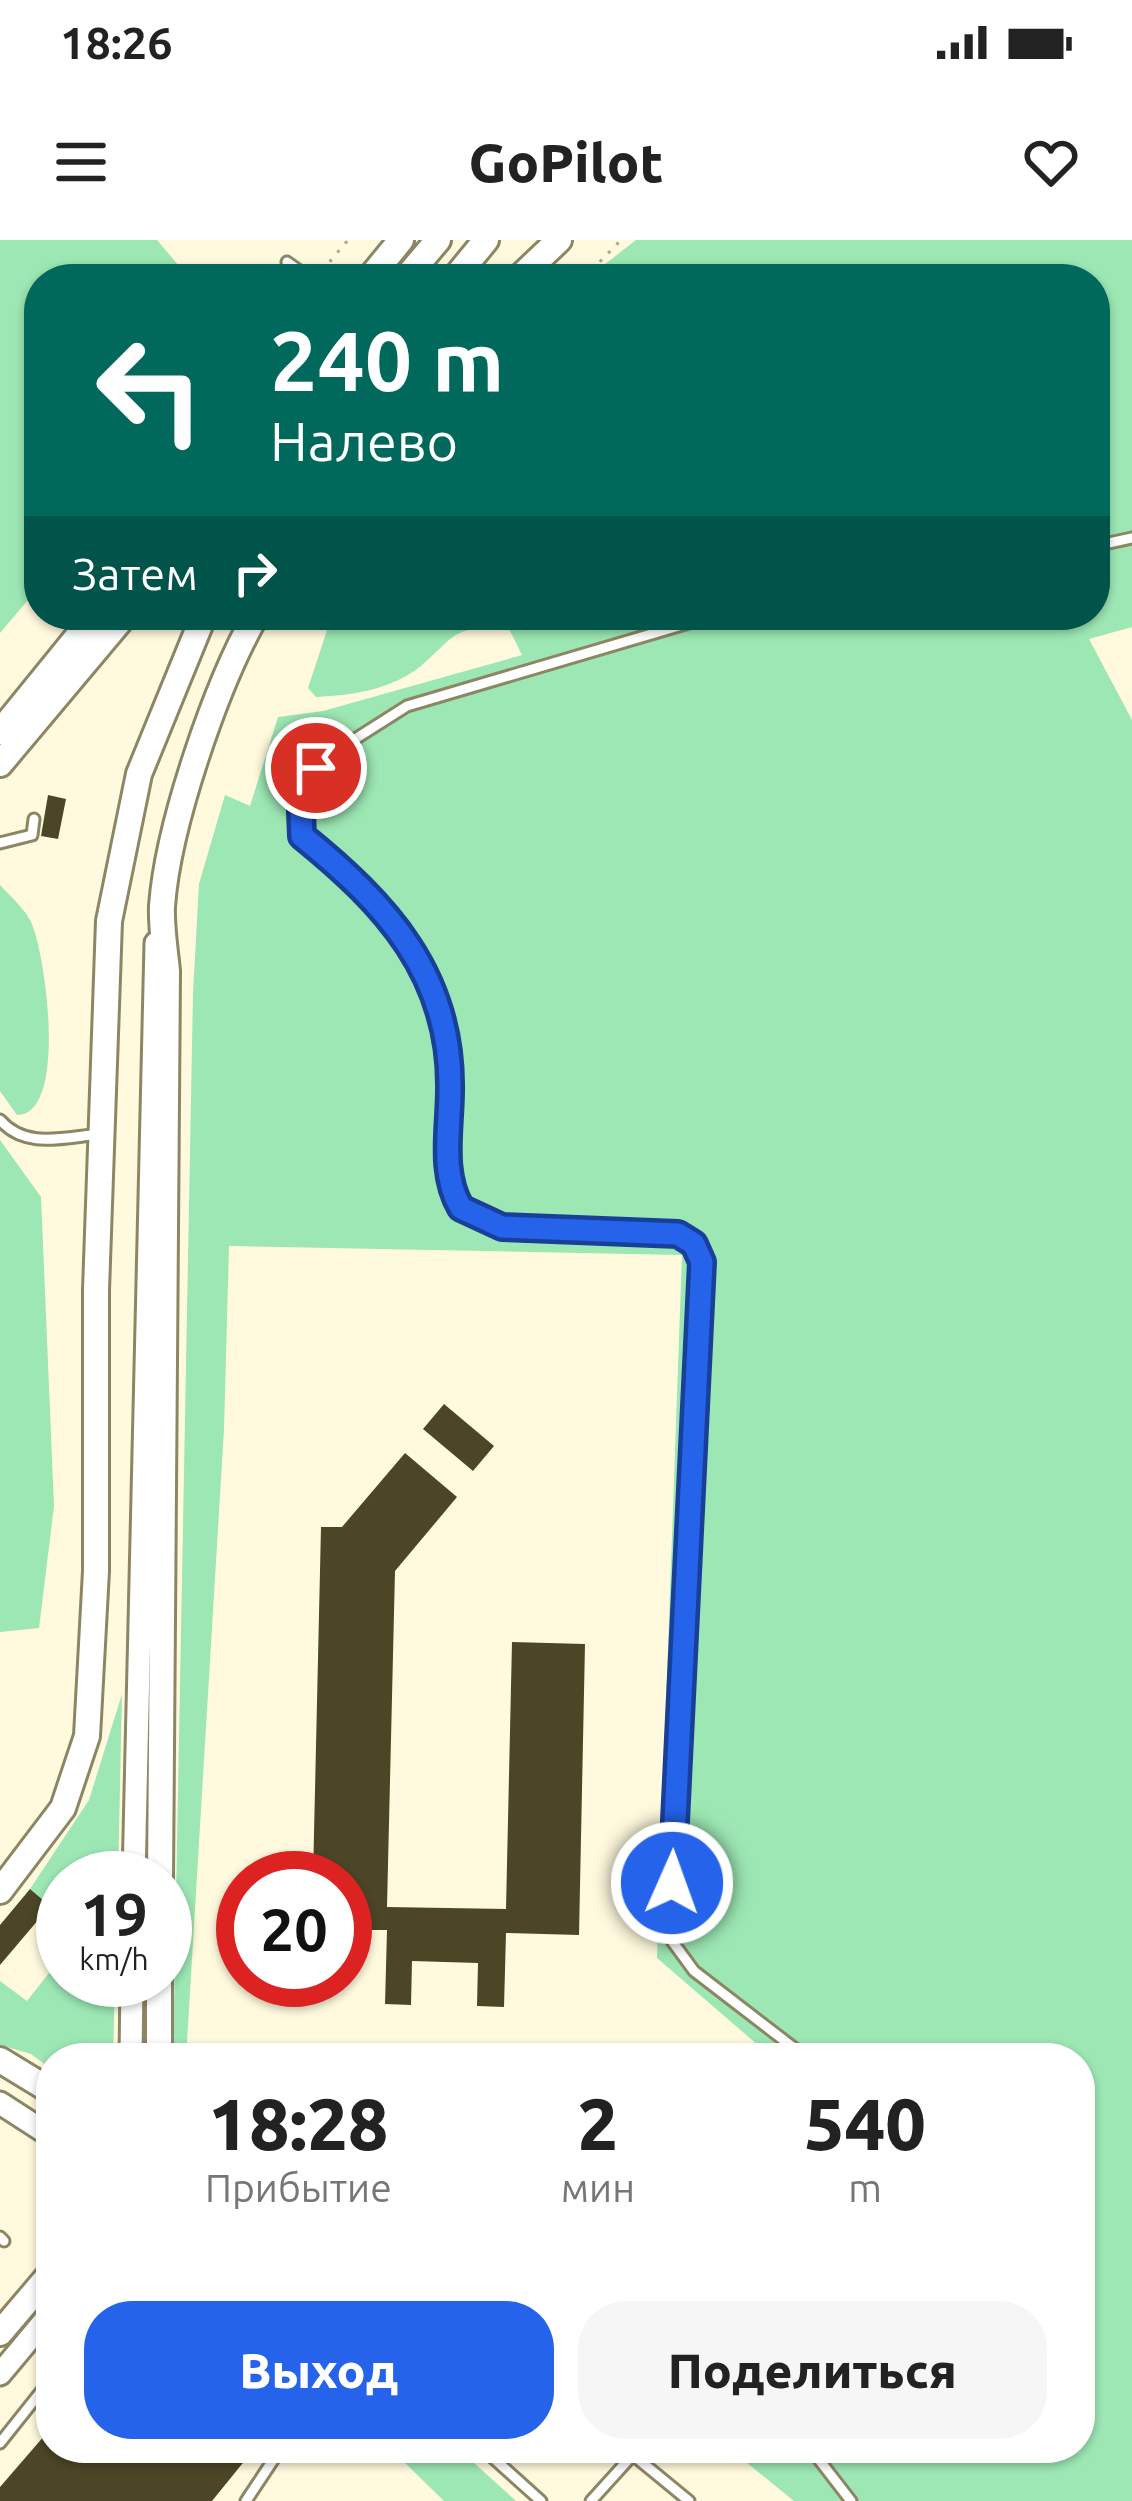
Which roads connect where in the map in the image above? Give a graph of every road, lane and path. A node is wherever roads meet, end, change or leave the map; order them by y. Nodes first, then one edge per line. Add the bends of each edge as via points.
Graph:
1 (348, 240) edge
2 (401, 240) edge
3 (438, 240) edge
4 (486, 240) edge
5 (534, 240) edge
6 (559, 240) edge
7 (621, 240) edge
8 (286, 262) dead end
9 (289, 264) edge
10 (326, 264) edge
11 (381, 264) edge
12 (418, 264) edge
13 (466, 264) edge
14 (514, 264) edge
15 (534, 264) edge
16 (598, 264) edge
17 (83, 630) edge
18 (112, 630) edge
19 (197, 630) edge
20 (250, 630) edge
21 (665, 630) edge
22 (0, 732) edge
23 (0, 764) edge
24 (34, 819) dead end
25 (0, 843) edge
26 (162, 907) junction
27 (0, 1120) edge
28 (101, 1134) junction
29 (134, 1851) edge
30 (160, 1851) edge
31 (0, 1891) edge
32 (132, 2007) edge
33 (160, 2007) edge
34 (131, 2043) edge
35 (159, 2043) edge
36 (788, 2043) edge
37 (0, 2060) edge
38 (36, 2082) edge
39 (0, 2103) edge
40 (36, 2126) edge
41 (36, 2291) edge
42 (36, 2328) edge
43 (36, 2331) edge
44 (0, 2333) edge
45 (31, 2337) junction
46 (0, 2374) edge
47 (36, 2397) edge
48 (0, 2443) edge
49 (271, 2463) edge
50 (499, 2463) edge
51 (625, 2463) edge
52 (649, 2463) edge
53 (821, 2463) edge
54 (246, 2501) edge
55 (542, 2501) edge
56 (591, 2501) edge
57 (689, 2501) edge
58 (850, 2501) edge

1 - 10 path
2 - 11 main road
3 - 12 main road
4 - 13 main road
5 - 14 main road
6 - 15 main road
7 - 16 path
8 - 9 lane
17 - 22 main road
18 - 23 main road
19 - 28 main road via 163,706 121,849 106,955
20 - 26 main road via 209,726
21 - 36 lane via 407,706 322,760 299,823 302,836 378,903 435,992 449,1034 448,1166 461,1208 502,1227 678,1234 699,1253 672,1941 694,1971
24 - 25 lane via 32,836
26 - 29 street via 146,1211
26 - 30 main road
27 - 28 lane via 31,1140
28 - 31 main road via 87,1736 63,1808
32 - 34 street
33 - 35 main road
37 - 38 main road
39 - 40 street
41 - 44 main road
42 - 45 street
43 - 45 street
45 - 46 street
47 - 48 lane
49 - 54 lane
50 - 55 lane
51 - 56 lane
52 - 57 lane
53 - 58 lane

